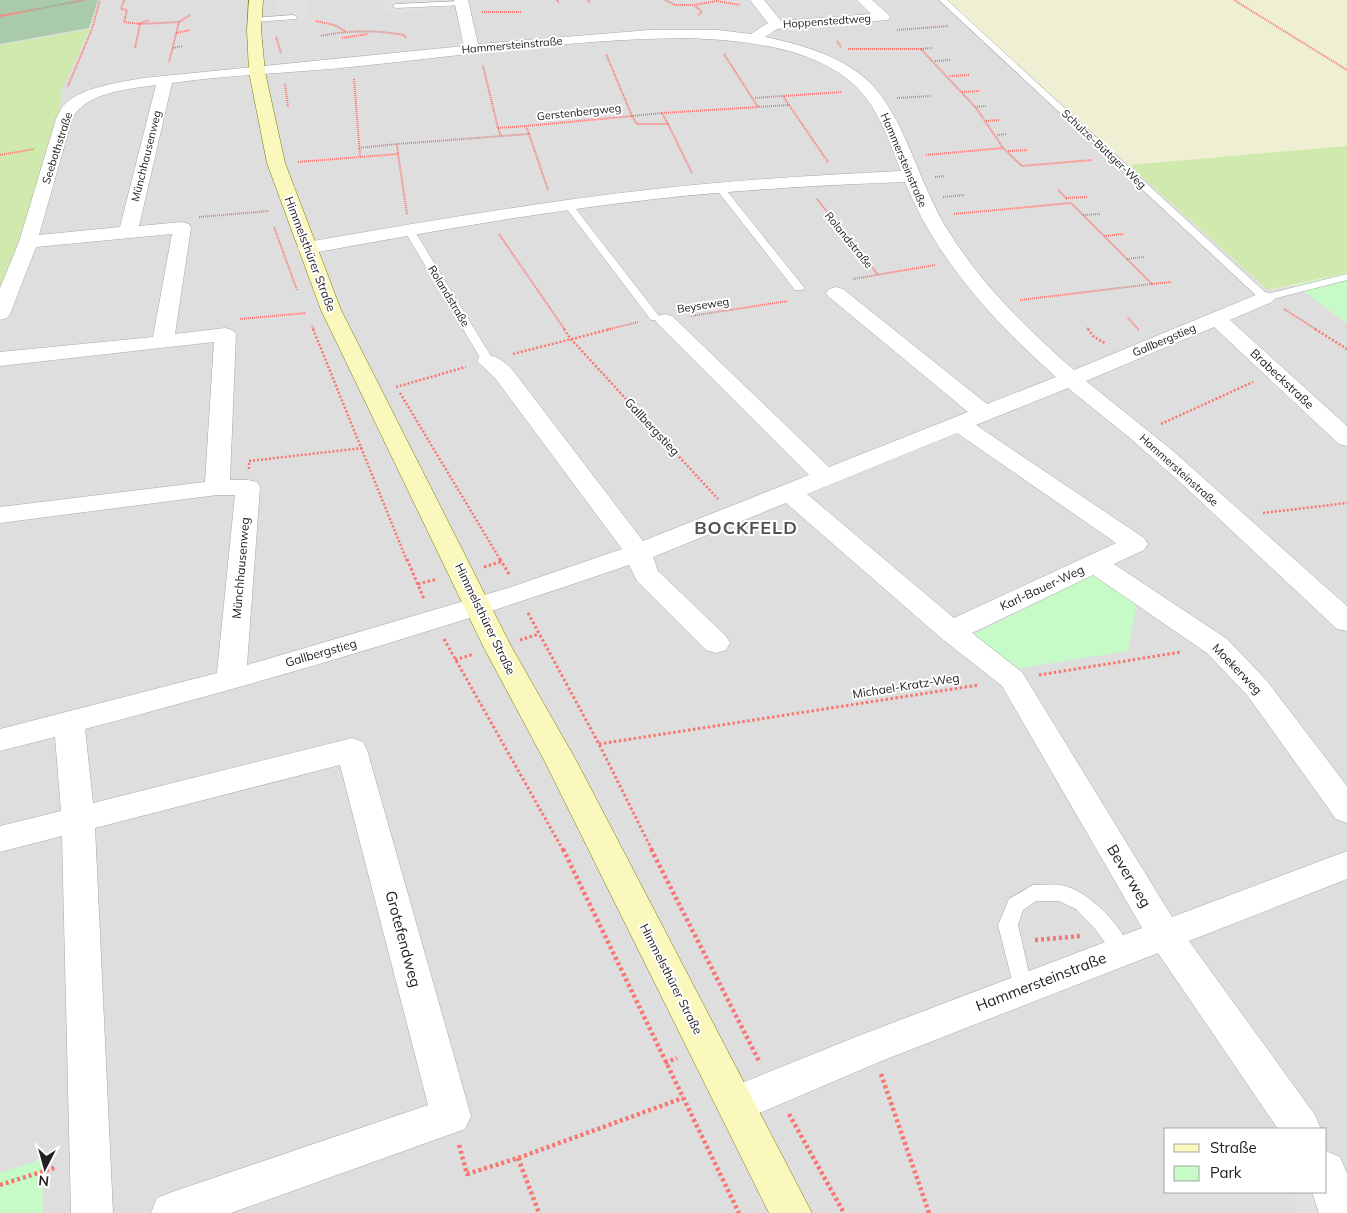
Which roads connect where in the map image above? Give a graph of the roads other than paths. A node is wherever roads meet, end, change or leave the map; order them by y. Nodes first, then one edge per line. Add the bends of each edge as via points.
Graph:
1 (864, 0) edge
2 (943, 0) edge
3 (752, 4) edge
4 (463, 5) edge
5 (396, 6) dead end
6 (261, 13) edge
7 (293, 17) dead end
8 (777, 24) junction
9 (753, 40) junction
10 (475, 48) junction
11 (257, 72) junction
12 (165, 80) junction
13 (907, 167) junction
14 (719, 187) junction
15 (561, 207) junction
16 (409, 230) junction
17 (128, 232) junction
18 (28, 242) junction
19 (307, 248) junction
20 (1347, 277) edge
21 (843, 286) road end
22 (799, 288) road end
23 (1265, 298) junction
24 (0, 314) edge
25 (1217, 318) junction
26 (660, 319) joint
27 (163, 342) junction
28 (0, 359) edge
29 (488, 361) joint
30 (1071, 379) junction
31 (985, 414) junction
32 (960, 425) junction
33 (1347, 439) edge
34 (826, 478) junction
35 (217, 488) junction
36 (789, 492) junction
37 (0, 515) edge
38 (638, 553) junction
39 (1094, 563) junction
40 (478, 606) junction
41 (1347, 622) edge
42 (950, 631) junction
43 (716, 643) dead end
44 (231, 680) junction
45 (69, 723) junction
46 (0, 740) edge
47 (1347, 810) edge
48 (78, 818) junction
49 (0, 839) edge
50 (1347, 865) edge
51 (1164, 934) junction
52 (1116, 942) junction
53 (1023, 990) junction
54 (736, 1104) junction
55 (1300, 1128) edge
56 (1327, 1173) edge
57 (92, 1213) edge
58 (172, 1213) edge
59 (791, 1213) edge
60 (1340, 1213) edge

1 - 8 street, Hoppenstedtweg via 882,17
2 - 23 lane, Schulze-Büttger-Weg
3 - 8 street, Hoppenstedtweg
4 - 5 lane
4 - 10 street
6 - 7 lane
6 - 11 street, Himmelsthürer Straße
8 - 9 street, Hoppenstedtweg
9 - 10 street, Hammersteinstraße via 655,34
9 - 13 street, Hammersteinstraße via 810,53 844,70 873,94 889,121
10 - 11 street, Hammersteinstraße
11 - 12 street, Seebothstraße
11 - 19 street, Himmelsthürer Straße via 276,163
12 - 17 street, Münchhausenweg
12 - 18 street, Seebothstraße via 123,85 71,106 64,119
13 - 14 street via 839,179
13 - 30 street, Hammersteinstraße via 929,216 958,261 993,304
14 - 15 street
14 - 22 lane
15 - 16 street
15 - 26 lane
16 - 19 street
16 - 29 lane, Rolandstraße
17 - 18 street
17 - 27 street via 182,228
18 - 24 street, Seebothstraße
19 - 40 street, Himmelsthürer Straße via 331,310 370,392
20 - 23 lane, Gallbergstieg
21 - 31 street
23 - 25 street, Gallbergstieg
25 - 30 street, Gallbergstieg
25 - 33 street, Brabeckstraße
26 - 34 street
27 - 28 street
27 - 35 street via 225,334
29 - 38 street via 504,373
30 - 31 street, Gallbergstieg
30 - 41 street, Hammersteinstraße via 1138,434
31 - 32 street, Gallbergstieg
32 - 34 street, Gallbergstieg
32 - 39 street, Karl-Bauer-Weg via 1135,544
34 - 36 street, Gallbergstieg
35 - 37 street
35 - 44 street, Münchhausenweg via 248,487
36 - 38 street, Gallbergstieg
36 - 42 street
38 - 40 street, Gallbergstieg
38 - 43 street via 646,575
39 - 42 street, Karl-Bauer-Weg
39 - 47 street, Moekerweg via 1217,646 1258,688
40 - 44 street, Gallbergstieg
40 - 54 street, Himmelsthürer Straße
42 - 51 street, Beverweg via 1012,679
44 - 45 street, Gallbergstieg
45 - 46 street, Gallbergstieg
45 - 48 street
48 - 49 street, Grotefendweg
48 - 57 street
48 - 58 street, Grotefendweg via 352,750 451,1116
50 - 51 street, Hammersteinstraße
51 - 52 street, Hammersteinstraße
51 - 55 street, Beverweg
52 - 53 street, Hammersteinstraße
52 - 53 lane via 1083,903 1061,893 1033,893 1016,905 1008,924
53 - 54 street, Hammersteinstraße
54 - 59 street, Himmelsthürer Straße
56 - 60 street

